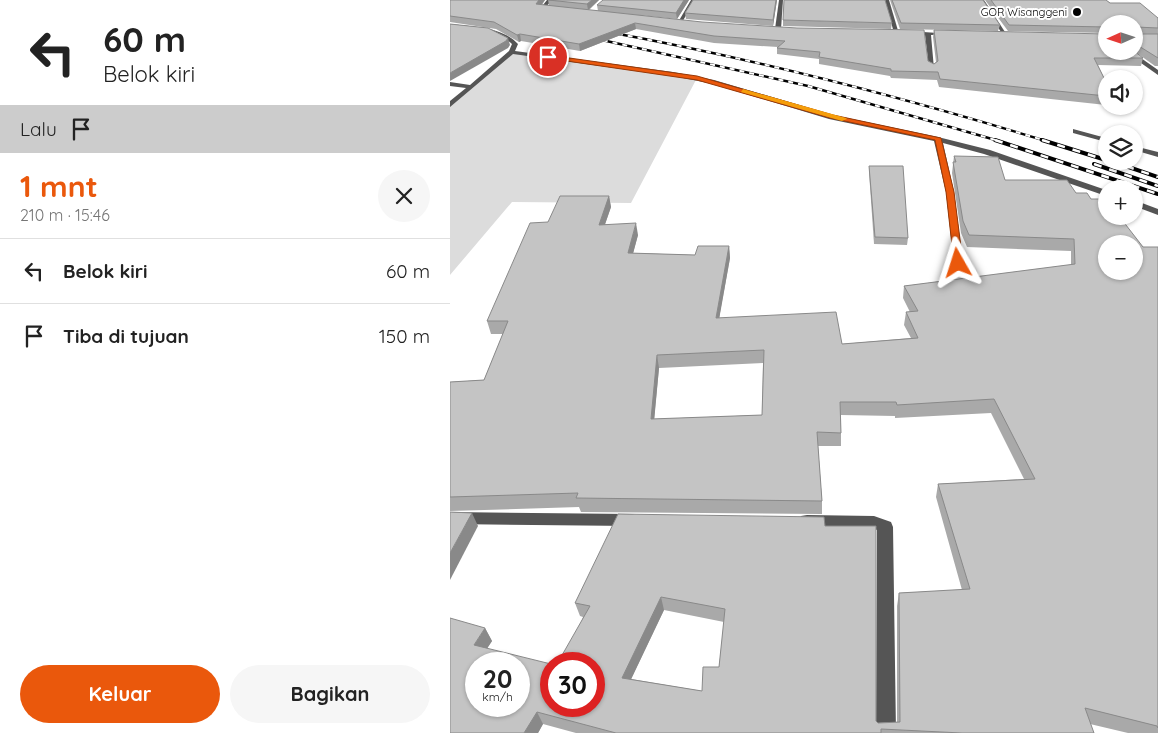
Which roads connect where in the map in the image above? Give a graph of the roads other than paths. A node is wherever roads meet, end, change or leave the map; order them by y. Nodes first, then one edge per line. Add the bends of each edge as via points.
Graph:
1 (550, 0) edge
2 (693, 0) edge
3 (781, 0) edge
4 (887, 0) edge
5 (982, 0) edge
6 (555, 10) edge
7 (670, 22) edge
8 (679, 23) junction
9 (687, 24) edge
10 (450, 26) edge
11 (769, 29) edge
12 (778, 29) junction
13 (788, 30) edge
14 (887, 33) edge
15 (897, 33) junction
16 (928, 33) junction
17 (956, 34) edge
18 (995, 34) edge
19 (1005, 34) junction
20 (1014, 34) edge
21 (512, 52) junction
22 (1139, 60) edge
23 (932, 68) edge
24 (1158, 73) edge
25 (450, 84) edge
26 (472, 87) junction
27 (450, 106) edge
28 (1076, 131) dead end
29 (1098, 138) edge
30 (938, 139) junction
31 (1143, 151) edge
32 (1158, 155) edge
33 (1098, 191) edge
34 (1143, 206) edge
35 (1158, 212) edge
36 (958, 263) dead end
37 (450, 518) edge
38 (647, 520) edge
39 (795, 521) edge
40 (886, 733) edge

1 - 6 street via 542,9
2 - 8 street
3 - 12 street
4 - 15 street
5 - 19 street
7 - 8 street
8 - 9 street
10 - 21 street via 497,32 515,44
11 - 12 street
12 - 13 street
14 - 15 street
15 - 16 street
16 - 17 street
16 - 23 street
18 - 19 street
19 - 20 street
21 - 26 street
21 - 30 street via 697,78 832,117
22 - 24 street
25 - 26 street
26 - 27 street
28 - 29 street
30 - 33 street via 987,152
30 - 36 street via 950,192
31 - 32 street
34 - 35 street
37 - 38 street
39 - 40 street via 874,522 884,527

